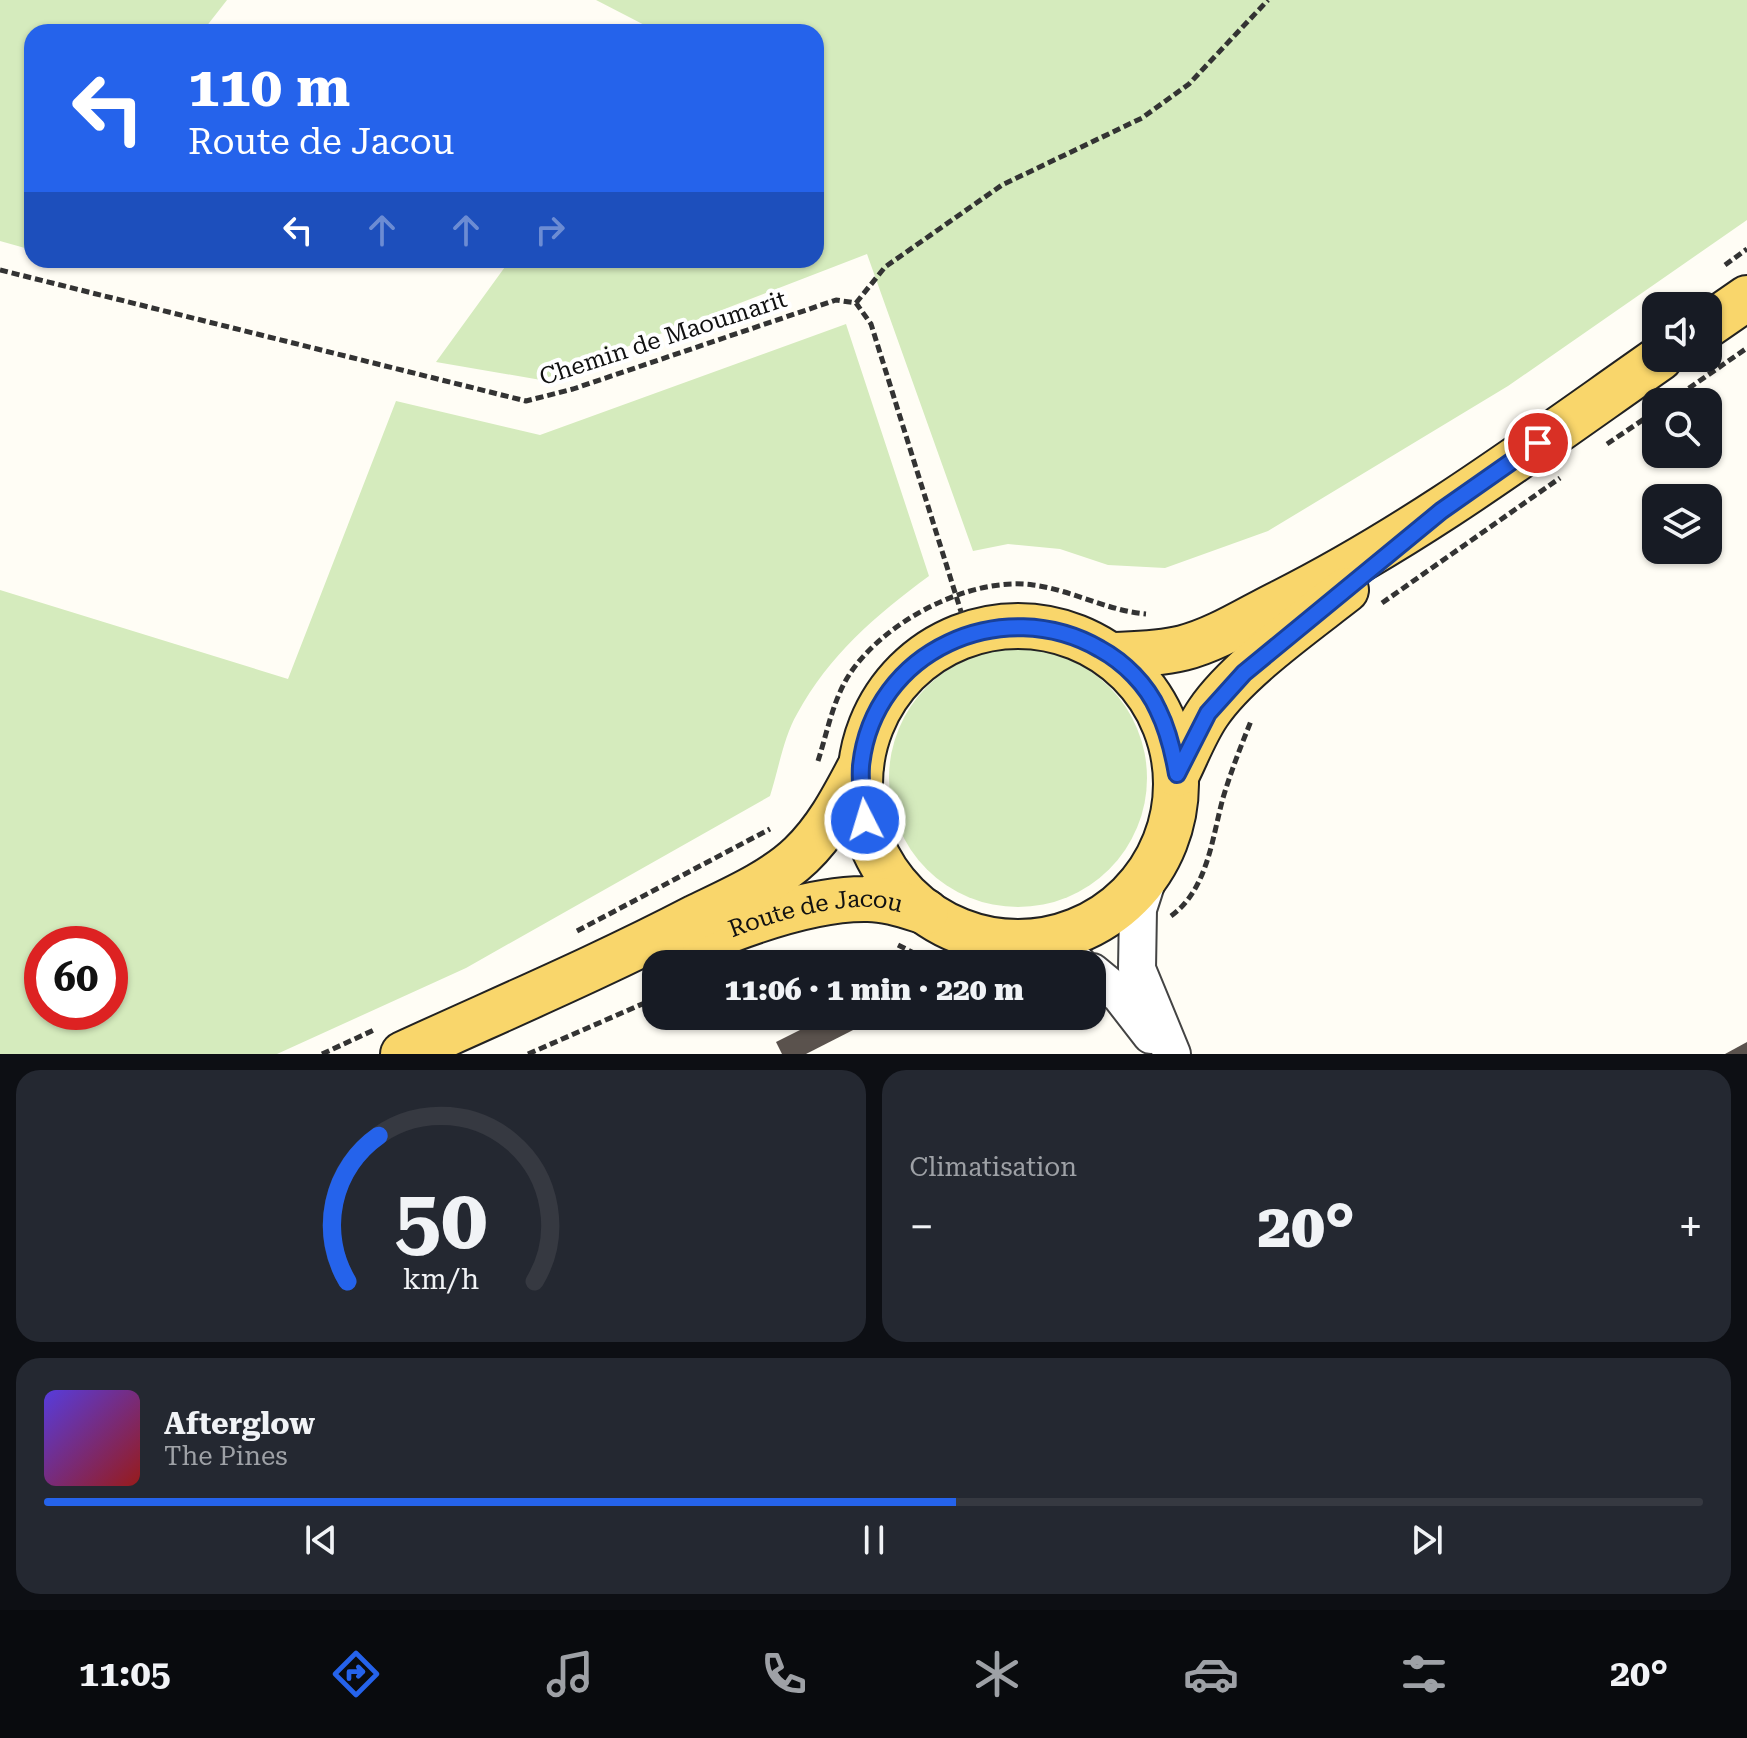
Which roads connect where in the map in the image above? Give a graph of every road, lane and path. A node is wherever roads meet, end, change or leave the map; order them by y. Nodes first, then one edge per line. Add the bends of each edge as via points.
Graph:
1 (1268, 0) edge
2 (0, 270) edge
3 (1747, 298) edge
4 (856, 303) junction
5 (1722, 315) edge
6 (1642, 348) edge
7 (1747, 348) edge
8 (1689, 388) edge
9 (1642, 421) edge
10 (1599, 450) dead end
11 (1564, 475) dead end
12 (1441, 511) junction
13 (1380, 604) dead end
14 (1153, 614) dead end
15 (962, 615) junction
16 (1111, 655) junction
17 (1256, 712) dead end
18 (817, 765) dead end
19 (861, 765) junction
20 (1177, 774) junction
21 (1224, 797) dead end
22 (776, 826) dead end
23 (1150, 872) junction
24 (926, 912) junction
25 (568, 935) dead end
26 (891, 941) dead end
27 (1018, 942) junction
28 (909, 950) edge
29 (1050, 950) edge
30 (1106, 984) edge
31 (642, 1004) edge
32 (389, 1041) edge
33 (322, 1054) edge
34 (444, 1054) edge
35 (528, 1054) edge
36 (1165, 1054) edge
37 (1172, 1054) edge

1 - 4 path via 1189,84 1142,118 1002,185 885,267
2 - 4 path, Chemin de Maoumarit via 526,401 836,300
3 - 5 main road
4 - 15 path via 871,324
6 - 12 main road, Route de Jacou
7 - 8 path
9 - 10 path
11 - 13 path
12 - 16 main road, Route de Jacou via 1378,551 1217,635 1160,653
12 - 20 main road, Route de Jacou via 1244,673 1208,713
14 - 15 path via 1033,585 1003,583 979,587
15 - 16 main road, Route de Jacou via 997,627 1057,630
15 - 18 path via 903,624 869,651 837,701
15 - 19 main road, Route de Jacou via 944,644 904,675 876,716
16 - 20 main road, Route de Jacou via 1137,678 1157,707
17 - 21 path
19 - 24 main road, Route de Jacou via 865,820 874,848 887,872
19 - 32 main road, Route de Jacou via 819,836 769,878 640,946
20 - 23 main road, Route de Jacou via 1166,841
22 - 25 path
23 - 27 main road, Route de Jacou via 1124,901 1093,923 1056,937
23 - 37 street via 1138,909 1137,969
24 - 27 main road, Route de Jacou via 954,929
24 - 34 main road, Route de Jacou via 866,898 777,915 659,958
26 - 28 path
27 - 29 street
30 - 36 street
31 - 35 path
32 - 33 path

